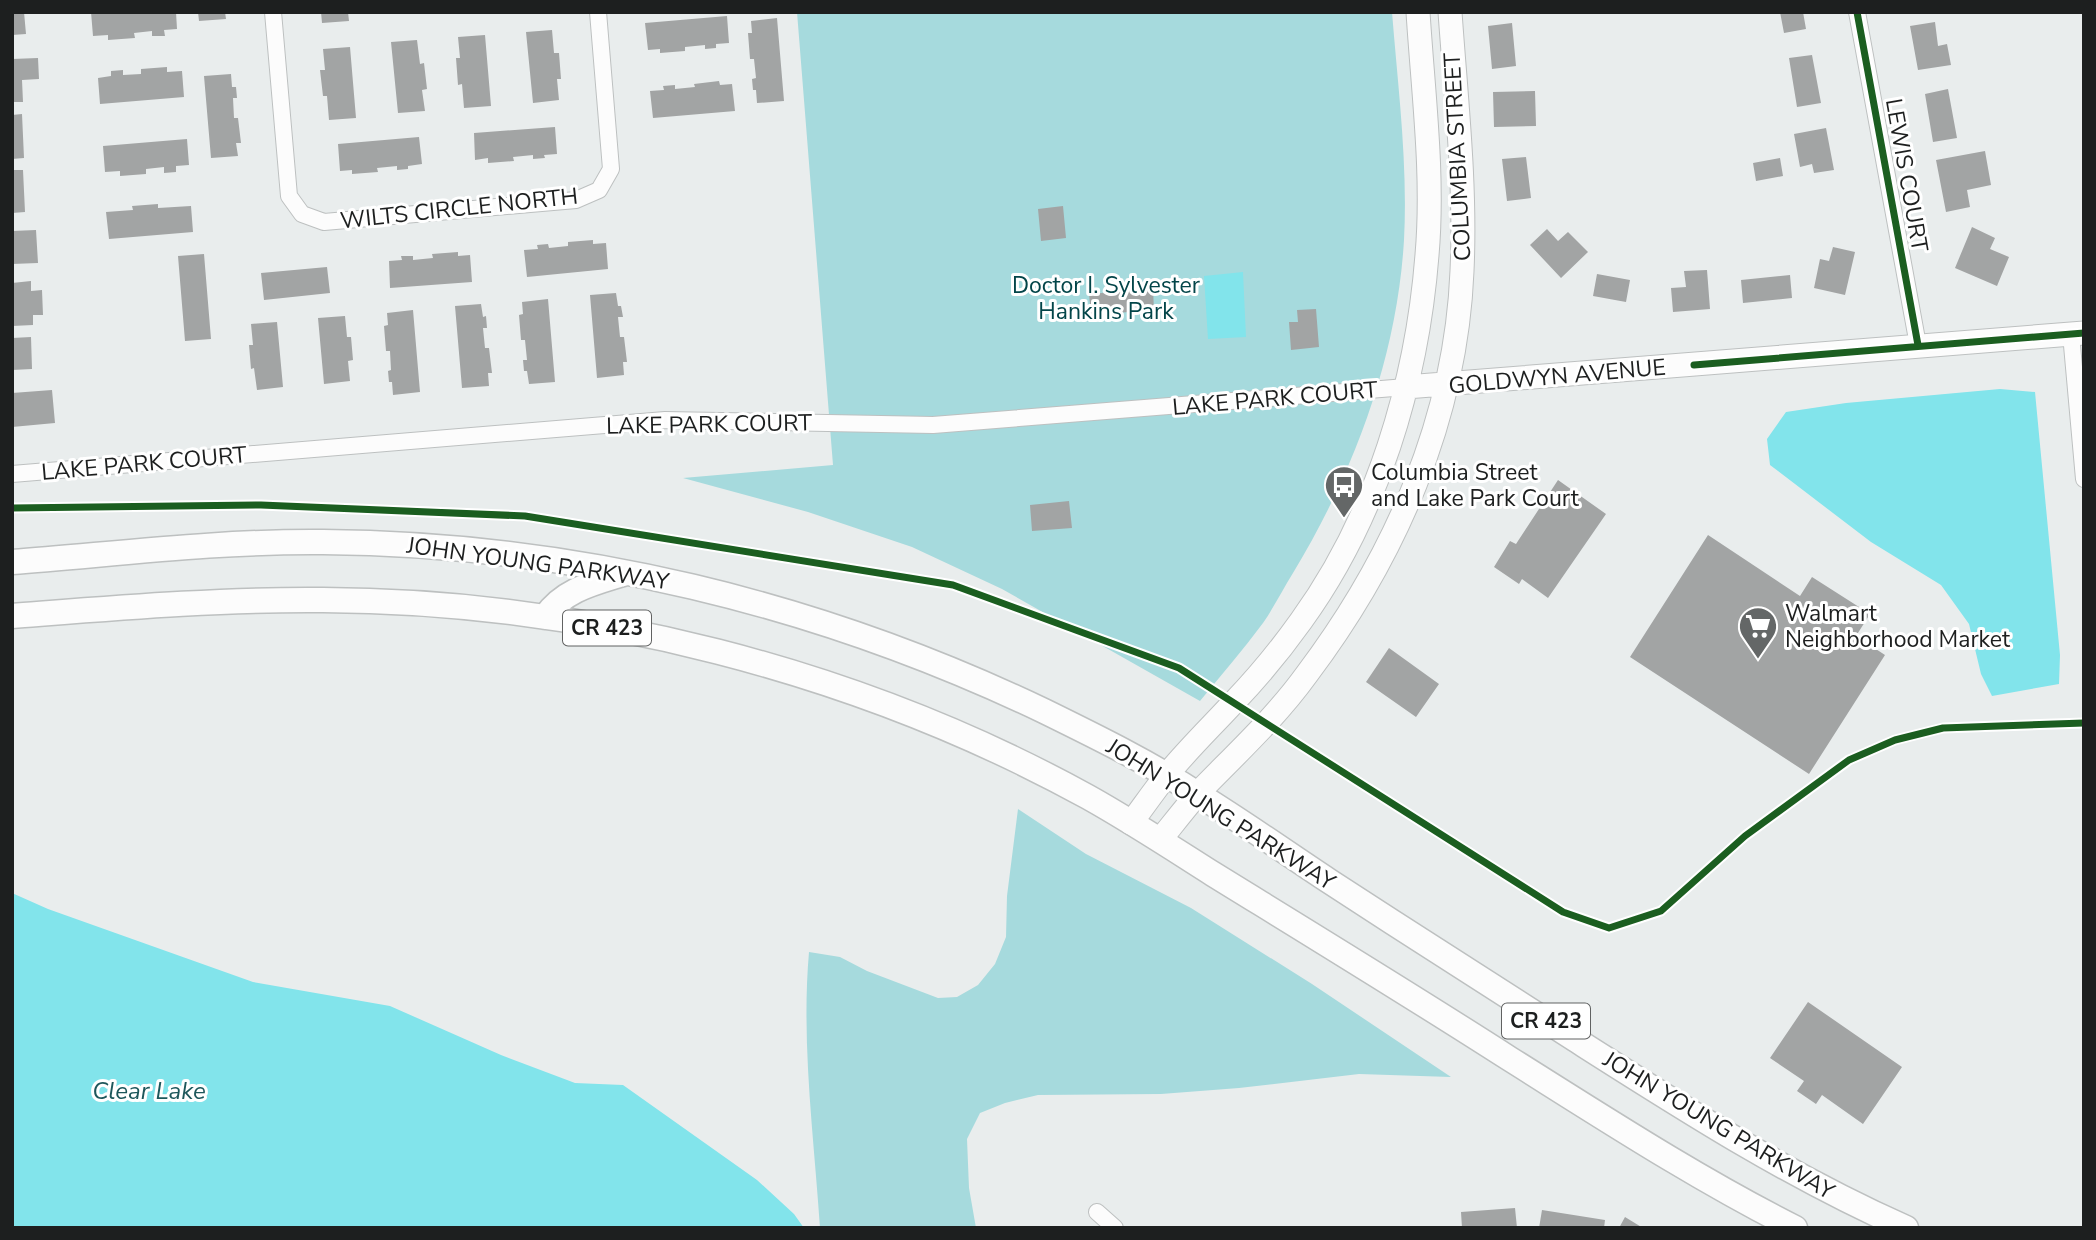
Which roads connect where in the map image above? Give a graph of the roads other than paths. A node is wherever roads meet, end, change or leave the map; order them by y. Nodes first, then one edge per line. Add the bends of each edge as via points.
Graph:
1 (273, 12) edge
2 (598, 12) edge
3 (1418, 12) edge
4 (1450, 12) edge
5 (1857, 12) edge
6 (2077, 334) edge
7 (1918, 345) junction
8 (1447, 384) junction
9 (1406, 387) junction
10 (12, 474) edge
11 (2084, 479) edge
12 (12, 562) edge
13 (627, 573) junction
14 (12, 616) edge
15 (545, 617) junction
16 (1166, 775) junction
17 (1198, 794) junction
18 (1131, 823) junction
19 (1160, 840) junction
20 (1097, 1212) dead end
21 (1115, 1228) edge
22 (1795, 1228) edge
23 (1906, 1228) edge

1 - 2 street, WILTS CIRCLE NORTH via 289,196 302,214 324,222 576,200 599,190 611,169
3 - 9 street, COLUMBIA STREET via 1428,254
4 - 8 street, COLUMBIA STREET via 1463,236 1458,316
5 - 7 street, LEWIS COURT
6 - 7 street, GOLDWYN AVENUE
6 - 11 street
7 - 8 street, GOLDWYN AVENUE
8 - 9 street, GOLDWYN AVENUE
8 - 17 street, COLUMBIA STREET via 1415,485 1364,591 1305,677
9 - 10 street, LAKE PARK COURT via 933,425 665,420
9 - 16 street, COLUMBIA STREET via 1371,492 1323,587 1268,663
12 - 13 main road, JOHN YOUNG PARKWAY / CR 423 via 215,545 320,542 472,550
13 - 15 main road via 580,588
13 - 16 main road, JOHN YOUNG PARKWAY / CR 423 via 744,599 878,640 996,688
14 - 15 main road, CR 423 via 326,600
15 - 18 main road, CR 423 via 628,631 806,677 966,737
16 - 17 main road, JOHN YOUNG PARKWAY / CR 423
16 - 18 street, COLUMBIA STREET
17 - 19 street, COLUMBIA STREET
17 - 23 main road, JOHN YOUNG PARKWAY / CR 423 via 1706,1123 1823,1189
18 - 19 main road, CR 423
19 - 22 main road, CR 423 via 1681,1166
20 - 21 street

